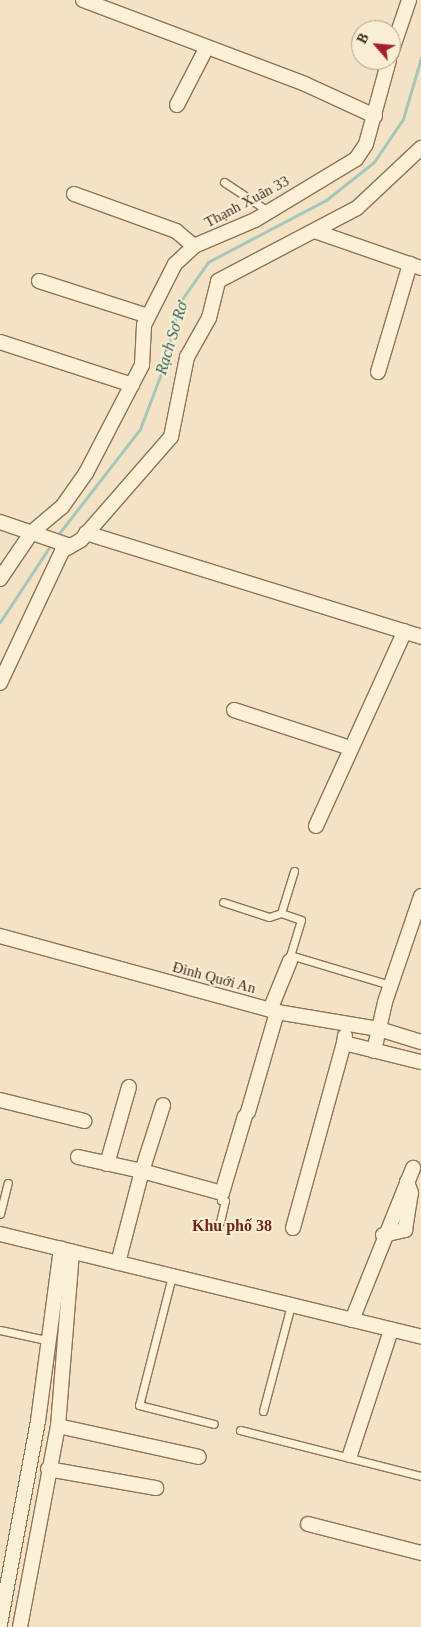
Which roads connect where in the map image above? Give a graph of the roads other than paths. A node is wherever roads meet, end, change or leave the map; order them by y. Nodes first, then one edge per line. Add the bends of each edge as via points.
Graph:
1 (83, 0) edge
2 (409, 0) edge
3 (401, 24) edge
4 (207, 47) junction
5 (386, 70) edge
6 (177, 105) dead end
7 (375, 116) junction
8 (421, 148) edge
9 (224, 182) dead end
10 (74, 194) dead end
11 (268, 211) junction
12 (317, 232) junction
13 (194, 246) junction
14 (416, 266) edge
15 (39, 282) dead end
16 (148, 316) junction
17 (0, 342) edge
18 (378, 372) dead end
19 (132, 385) junction
20 (0, 522) edge
21 (37, 532) junction
22 (86, 533) junction
23 (67, 544) junction
24 (0, 579) edge
25 (404, 631) junction
26 (421, 636) edge
27 (0, 683) edge
28 (234, 710) dead end
29 (350, 748) junction
30 (316, 826) dead end
31 (294, 871) dead end
32 (421, 896) edge
33 (223, 902) dead end
34 (281, 913) junction
35 (0, 936) edge
36 (290, 961) dead end
37 (390, 985) junction
38 (274, 1011) junction
39 (348, 1025) junction
40 (379, 1029) junction
41 (421, 1042) edge
42 (344, 1043) junction
43 (374, 1051) junction
44 (421, 1062) edge
45 (129, 1087) dead end
46 (0, 1100) edge
47 (162, 1105) dead end
48 (84, 1121) dead end
49 (78, 1157) dead end
50 (107, 1164) junction
51 (413, 1168) dead end
52 (142, 1171) junction
53 (8, 1183) dead end
54 (222, 1193) junction
55 (0, 1214) edge
56 (220, 1222) dead end
57 (292, 1228) dead end
58 (0, 1234) edge
59 (66, 1251) junction
60 (118, 1263) junction
61 (172, 1276) junction
62 (291, 1305) junction
63 (352, 1320) junction
64 (0, 1330) edge
65 (390, 1330) junction
66 (421, 1337) edge
67 (46, 1340) junction
68 (263, 1411) dead end
69 (214, 1424) dead end
70 (58, 1426) junction
71 (240, 1430) dead end
72 (350, 1455) junction
73 (199, 1457) dead end
74 (48, 1469) junction
75 (421, 1476) edge
76 (156, 1488) dead end
77 (308, 1524) dead end
78 (421, 1554) edge
79 (4, 1585) edge
80 (0, 1624) edge
81 (20, 1627) edge

1 - 4 street
2 - 3 street
4 - 6 street
4 - 7 street
5 - 7 street, Thạnh Xuân 33
7 - 11 street, Thạnh Xuân 33 via 356,160
8 - 12 street via 357,208
9 - 11 lane
10 - 13 street via 176,231
11 - 13 street, Thạnh Xuân 33
12 - 14 street
12 - 22 street via 218,281 209,318 187,357 171,437
13 - 16 street, Thạnh Xuân 33 via 175,264
14 - 18 street
15 - 16 street
16 - 19 street, Thạnh Xuân 33 via 142,365
17 - 19 street
19 - 21 street, Thạnh Xuân 33 via 86,473 62,507
20 - 21 street
21 - 23 street
21 - 24 street, Thạnh Xuân 33
22 - 23 street
22 - 25 street
23 - 27 street
25 - 26 street
25 - 29 street
28 - 29 street
29 - 30 street
31 - 34 lane
32 - 37 street
33 - 34 lane via 269,917
34 - 37 lane via 301,920 291,956
35 - 38 street, Đình Quới An
36 - 38 street
37 - 40 street
38 - 39 street, Đình Quới An
38 - 54 street
39 - 40 street, Đình Quới An
39 - 42 street
40 - 41 street, Đình Quới An
40 - 43 street
42 - 43 street
42 - 57 street
43 - 44 street
45 - 50 street
46 - 48 street
47 - 52 street
49 - 50 street
50 - 52 street
51 - 63 street via 407,1182 411,1193 405,1230 383,1235
52 - 54 street
52 - 60 street
53 - 55 lane
54 - 56 lane via 221,1200 225,1201
58 - 59 street
59 - 60 street
59 - 67 street
59 - 70 street
60 - 61 street
61 - 62 street
61 - 69 lane via 138,1405
62 - 63 street
62 - 68 lane
63 - 65 street
64 - 67 lane
65 - 66 street
65 - 72 street
67 - 79 street via 38,1421
70 - 73 street
70 - 74 street
71 - 72 lane
72 - 75 lane
74 - 76 street
74 - 81 street
77 - 78 street
79 - 80 street

